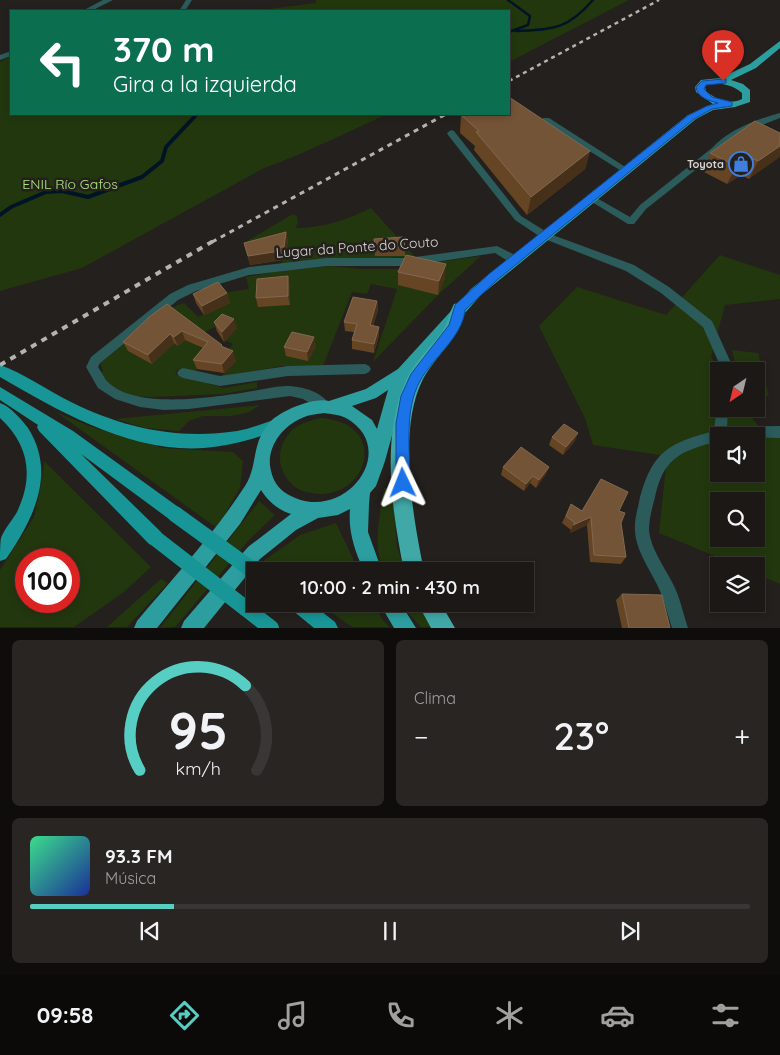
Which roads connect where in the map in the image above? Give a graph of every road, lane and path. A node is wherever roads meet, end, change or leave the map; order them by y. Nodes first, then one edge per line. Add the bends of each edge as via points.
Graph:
1 (109, 0) edge
2 (88, 10) edge
3 (780, 44) edge
4 (753, 66) junction
5 (720, 80) junction
6 (746, 91) junction
7 (702, 93) junction
8 (729, 104) junction
9 (780, 115) edge
10 (692, 117) junction
11 (546, 120) edge
12 (451, 133) dead end
13 (626, 170) junction
14 (592, 199) junction
15 (546, 236) junction
16 (515, 260) junction
17 (459, 308) junction
18 (724, 362) edge
19 (365, 369) dead end
20 (4, 372) edge
21 (183, 373) dead end
22 (403, 373) junction
23 (268, 374) junction
24 (0, 393) edge
25 (270, 393) junction
26 (17, 405) junction
27 (328, 406) junction
28 (0, 409) edge
29 (277, 425) junction
30 (765, 432) edge
31 (780, 432) edge
32 (710, 437) edge
33 (378, 455) junction
34 (261, 470) junction
35 (362, 491) junction
36 (315, 510) junction
37 (0, 553) edge
38 (370, 562) edge
39 (412, 562) edge
40 (246, 565) edge
41 (309, 612) edge
42 (395, 612) edge
43 (434, 612) edge
44 (144, 628) edge
45 (191, 628) edge
46 (271, 628) edge
47 (329, 628) edge
48 (406, 628) edge
49 (444, 628) edge
50 (680, 628) edge

1 - 2 street
3 - 4 highway
4 - 5 highway
4 - 6 highway
5 - 6 highway via 734,83
5 - 7 highway via 702,84
6 - 8 highway via 747,100
7 - 8 highway
7 - 10 highway
8 - 10 highway via 710,107
9 - 14 street via 723,141 643,207 631,222
10 - 13 highway
11 - 13 street
12 - 15 street via 518,218
13 - 14 highway
14 - 15 highway
15 - 16 highway
15 - 18 street via 630,268 665,290 708,324
16 - 17 highway
16 - 25 street, Lugar da Ponte do Couto via 498,249 408,262 326,262 249,271 174,296 95,360 92,367 101,384 118,396 156,404 198,403
17 - 22 highway
17 - 39 highway via 453,328 415,378 407,396 401,465 406,535
19 - 23 street
20 - 29 main road via 94,421 143,436 210,441 246,436
21 - 23 street via 220,381
22 - 27 highway via 371,394
22 - 33 highway
23 - 25 street
24 - 26 main road
25 - 27 street, Lugar da Ponte do Couto via 301,393
26 - 40 main road, bridge via 68,436
26 - 46 main road, bridge via 52,434 155,538
27 - 29 highway via 299,411
27 - 33 highway via 353,413 368,426 376,440
28 - 37 main road via 22,428 28,440 33,451 35,480 19,523
29 - 34 highway via 264,445
30 - 31 street
32 - 50 street via 684,445 667,456 652,479 644,511 642,532 649,554 668,590
33 - 35 highway via 374,474
34 - 36 highway via 266,483 285,503
34 - 44 highway via 234,518
35 - 36 highway via 348,502
35 - 38 highway via 357,515 358,530
36 - 45 highway via 290,524 254,553
41 - 47 main road
42 - 48 highway
43 - 49 highway

